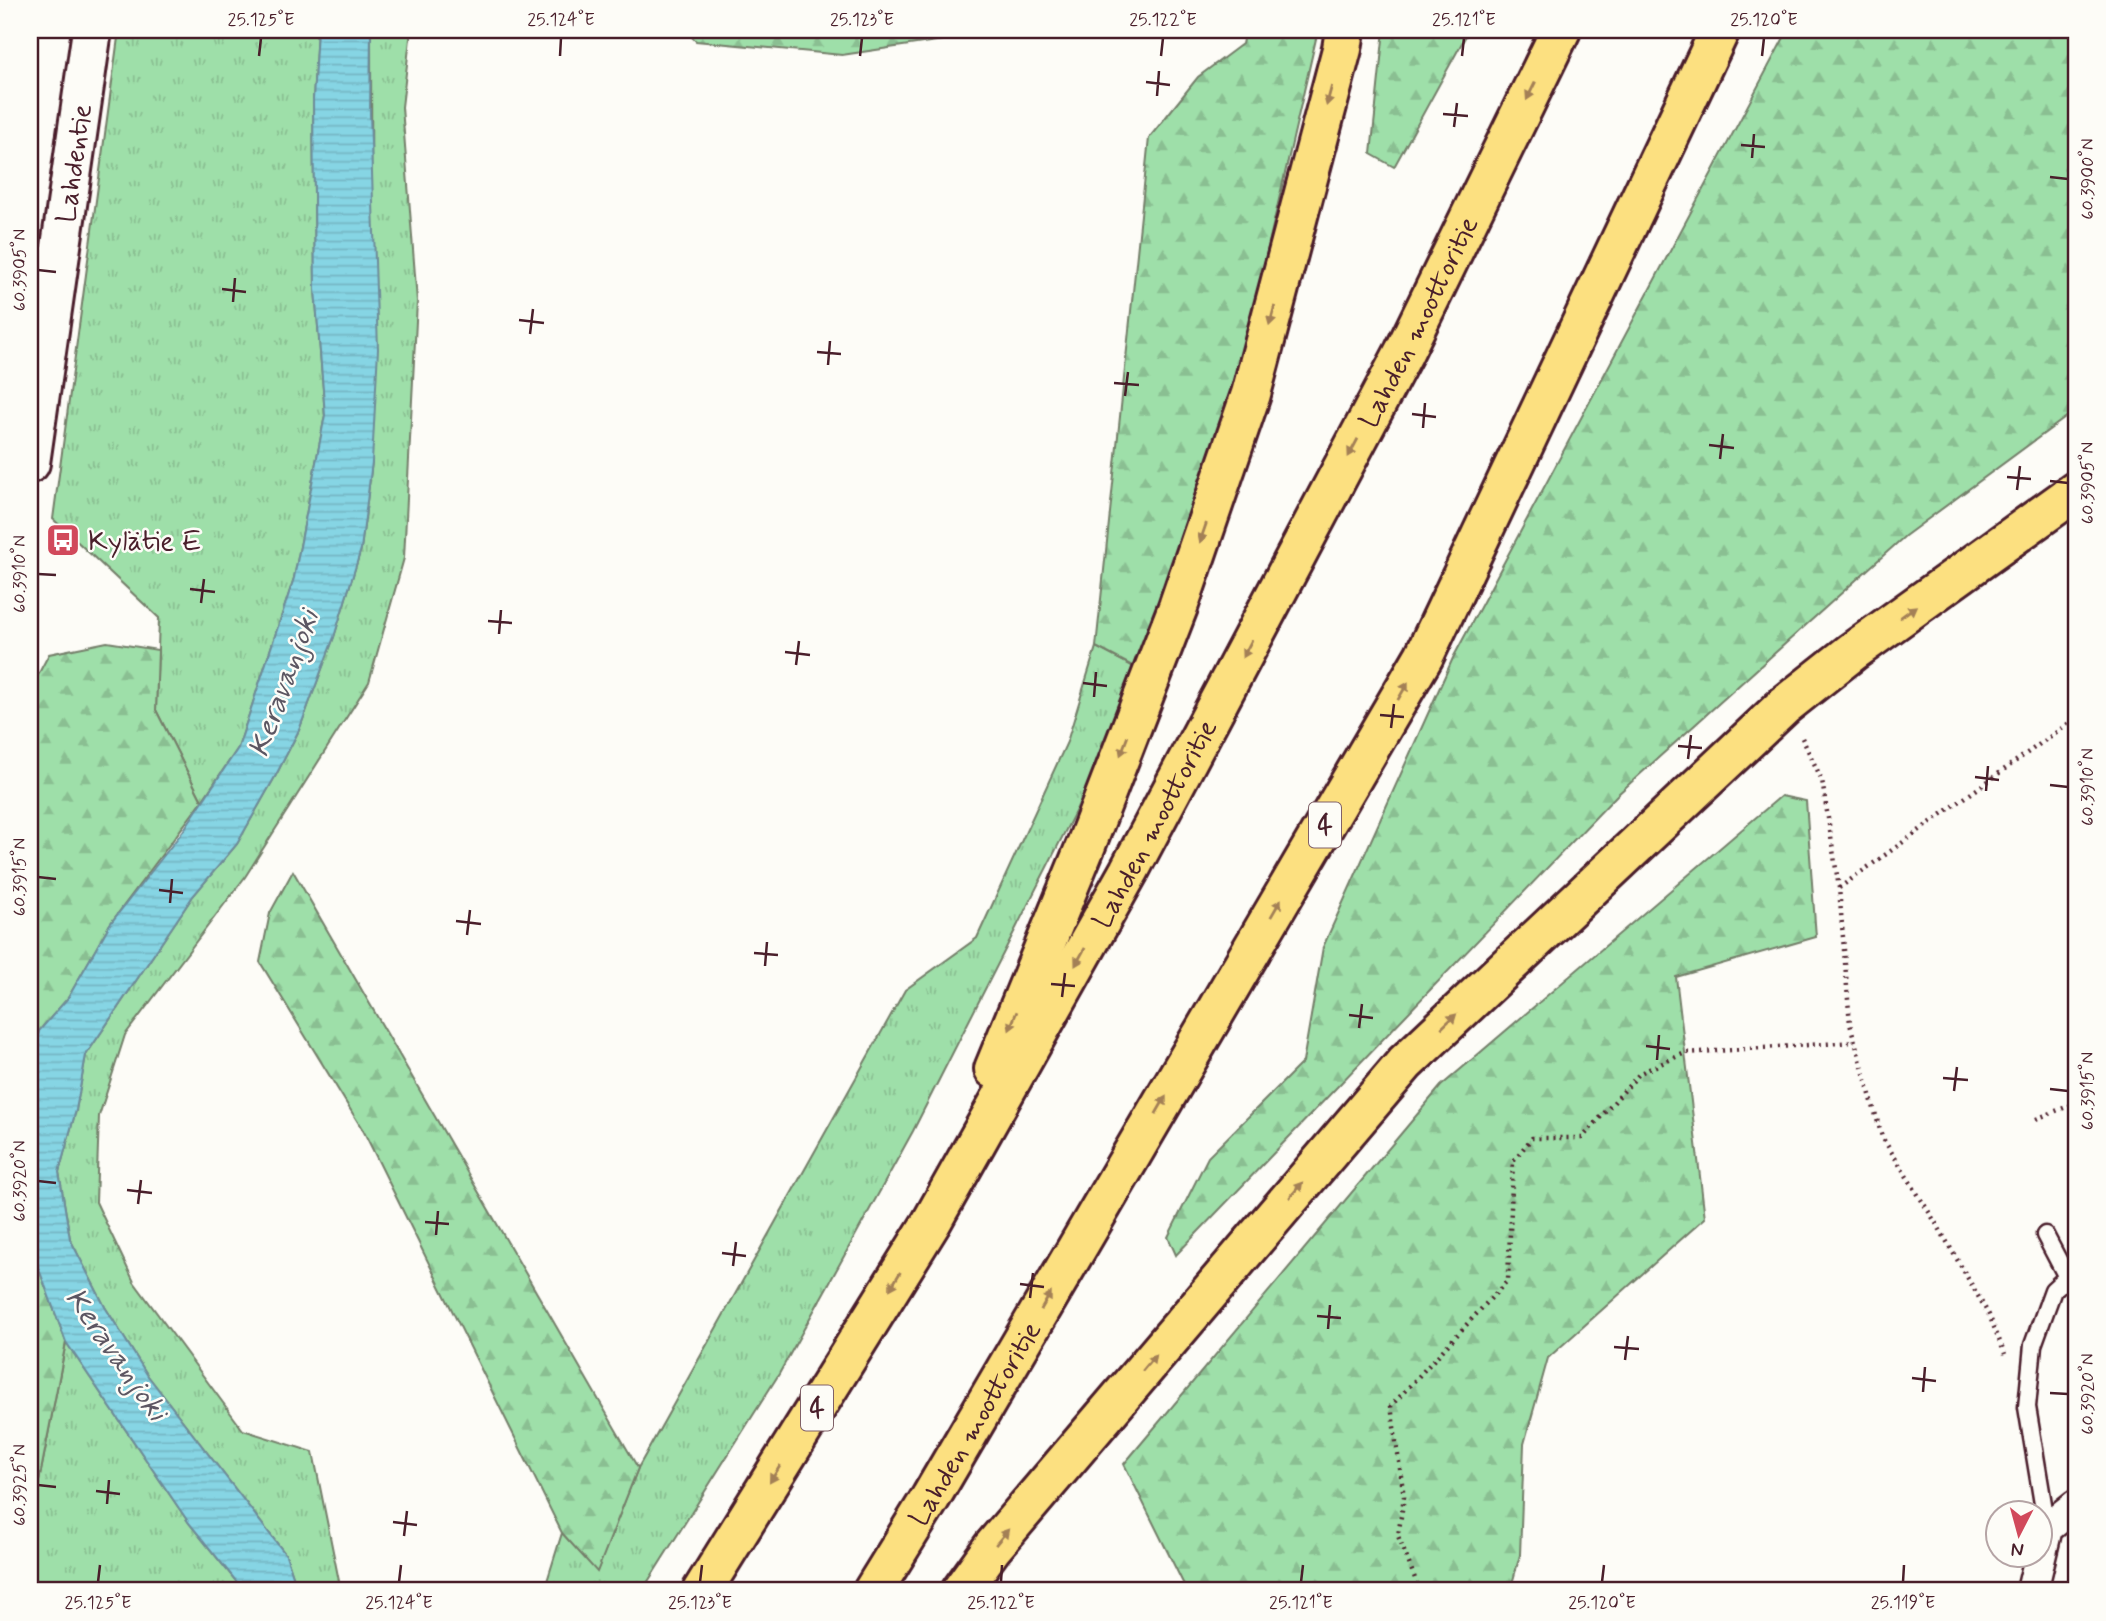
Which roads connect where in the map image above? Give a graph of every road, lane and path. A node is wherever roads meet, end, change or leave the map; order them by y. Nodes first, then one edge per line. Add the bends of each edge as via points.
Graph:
1 (92, 30) edge
2 (1345, 30) edge
3 (1561, 30) edge
4 (1720, 30) edge
5 (36, 379) edge
6 (30, 463) edge
7 (2076, 491) edge
8 (1785, 705) junction
9 (2076, 718) edge
10 (1839, 888) junction
11 (1855, 1042) junction
12 (2076, 1103) edge
13 (2036, 1119) dead end
14 (931, 1223) junction
15 (2045, 1235) dead end
16 (2072, 1273) edge
17 (2027, 1406) junction
18 (2042, 1498) edge
19 (2076, 1505) edge
20 (2054, 1522) edge
21 (2037, 1568) edge
22 (702, 1591) edge
23 (873, 1591) edge
24 (961, 1591) edge
25 (1420, 1591) edge
26 (2032, 1591) edge

1 - 5 main road, Lahdentie
2 -> 14 highway via 1251,394 1186,582 1086,845
3 -> 14 highway, Lahden moottoritie / 4 via 1398,365 1129,871
23 -> 4 highway, Lahden moottoritie / 4 via 1424,656
5 - 6 main road, Lahdentie
8 -> 7 highway
8 - 10 path via 1822,780
24 -> 8 highway via 992,1548 1405,1063
9 - 10 path
10 - 11 path
11 - 17 path via 1882,1137 1989,1315
11 - 25 path via 1685,1054 1640,1073 1583,1138 1532,1138 1513,1160 1508,1280 1391,1406 1404,1497 1398,1536
12 - 13 path
14 -> 22 highway, Lahden moottoritie / 4
15 - 16 lane
16 - 17 lane via 2053,1290 2033,1345
17 - 18 lane
19 - 20 street
21 - 26 street

